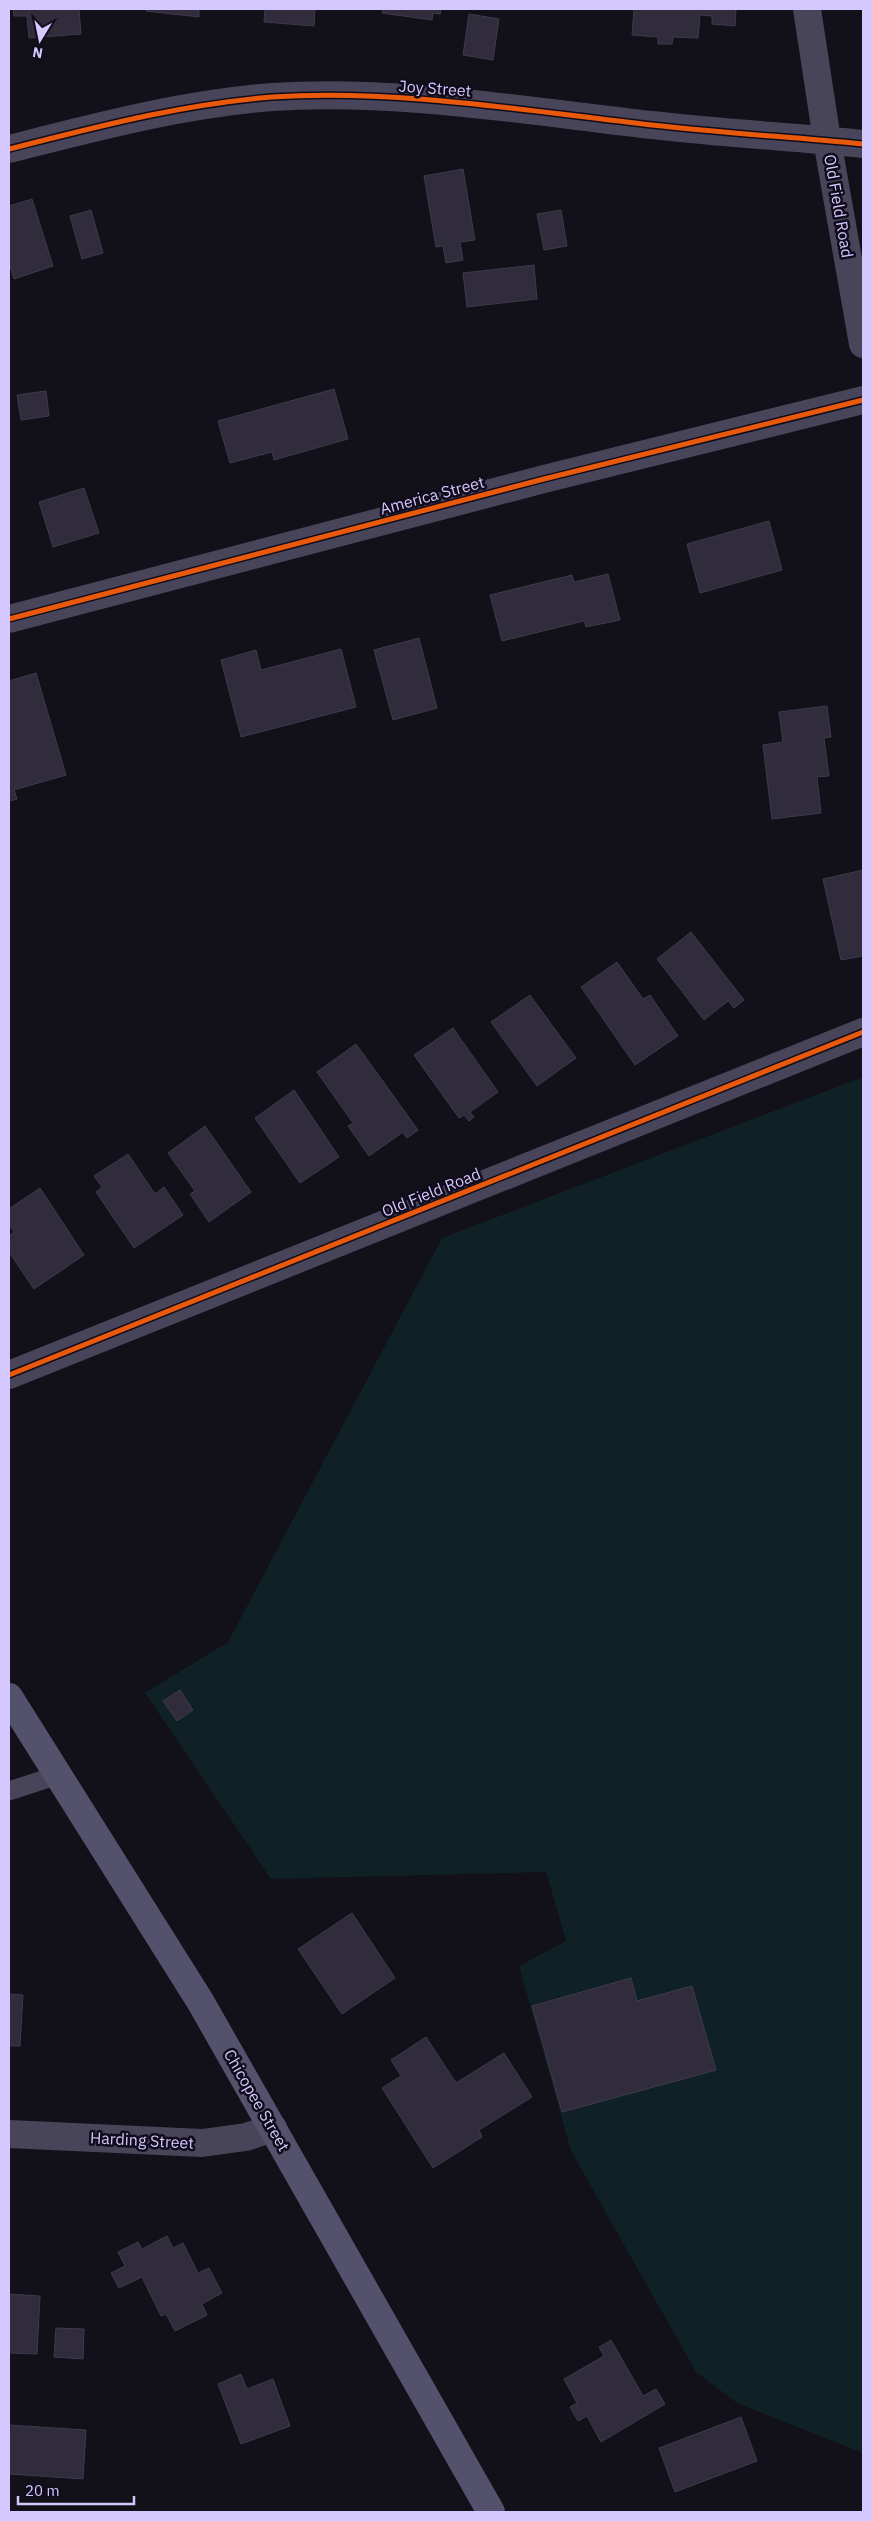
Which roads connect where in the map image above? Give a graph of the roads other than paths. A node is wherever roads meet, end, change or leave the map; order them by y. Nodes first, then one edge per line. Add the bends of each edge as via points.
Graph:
1 (807, 9) edge
2 (827, 140) junction
3 (863, 144) edge
4 (9, 149) edge
5 (863, 344) edge
6 (863, 400) edge
7 (9, 619) edge
8 (863, 1032) edge
9 (9, 1375) edge
10 (9, 1697) edge
11 (58, 1775) junction
12 (9, 1791) edge
13 (274, 2128) junction
14 (9, 2134) edge
15 (491, 2512) edge

1 - 2 street, Old Field Road
2 - 3 street, Joy Street
2 - 4 street, Joy Street via 653,125 448,100 272,97 160,112
2 - 5 street, Old Field Road
6 - 7 street, America Street via 544,479
8 - 9 street, Old Field Road
10 - 11 main road, Chicopee Street
11 - 12 lane
11 - 13 main road, Chicopee Street via 200,2001
13 - 14 street, Harding Street via 246,2137 202,2143
13 - 15 main road, Chicopee Street

